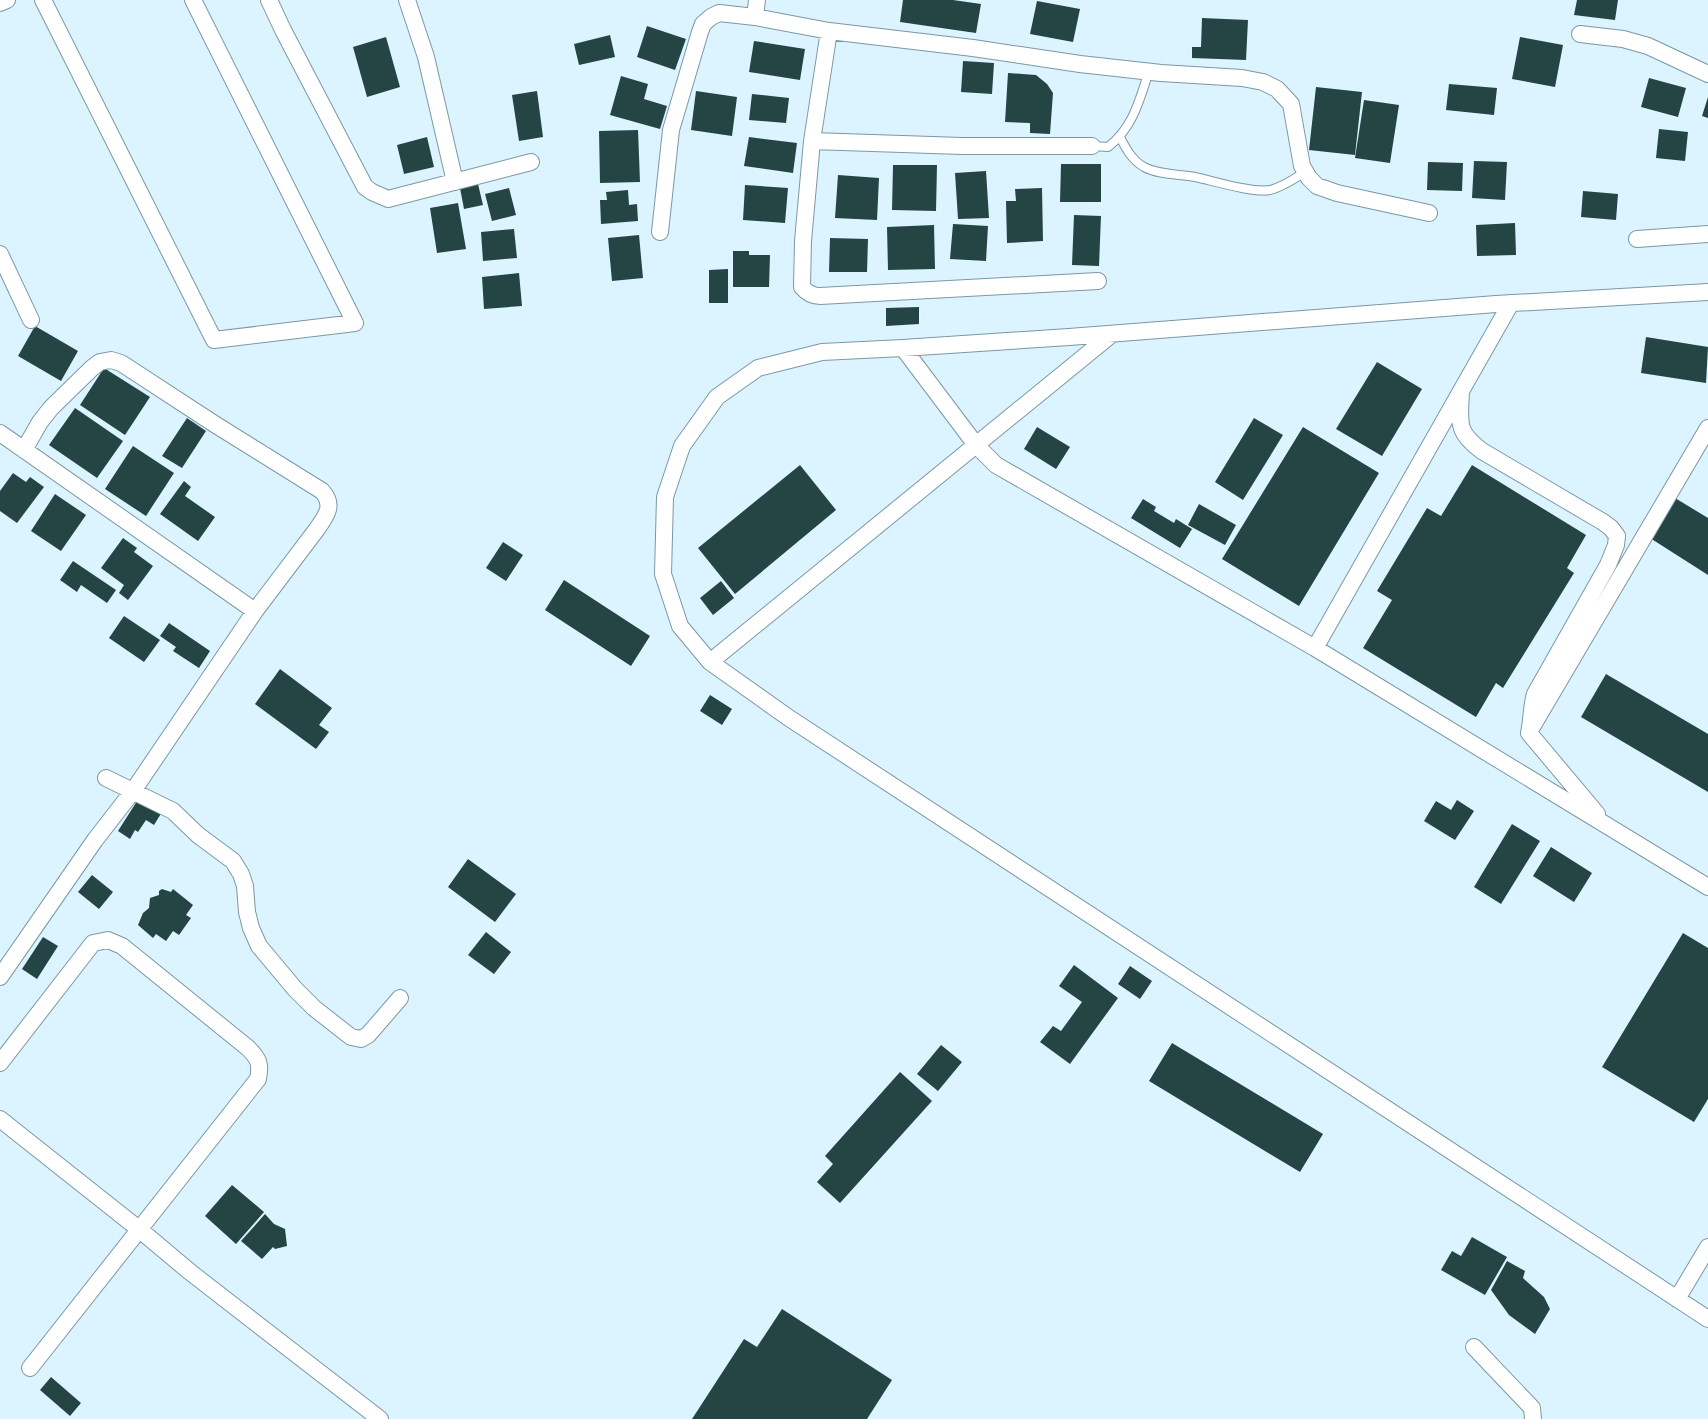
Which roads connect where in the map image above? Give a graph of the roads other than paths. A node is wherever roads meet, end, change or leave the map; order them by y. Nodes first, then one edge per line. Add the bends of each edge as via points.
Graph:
1 (6, 0) edge
2 (43, 0) edge
3 (193, 0) edge
4 (269, 0) edge
5 (407, 0) edge
6 (757, 0) edge
7 (0, 3) edge
8 (755, 17) junction
9 (829, 31) junction
10 (1580, 34) dead end
11 (1150, 71) junction
12 (1708, 74) edge
13 (1120, 137) junction
14 (812, 141) junction
15 (1092, 146) joint
16 (531, 162) dead end
17 (1306, 172) junction
18 (454, 182) junction
19 (1429, 213) dead end
20 (660, 232) dead end
21 (1708, 234) edge
22 (1637, 239) dead end
23 (0, 254) edge
24 (1098, 281) dead end
25 (1708, 292) edge
26 (1511, 304) junction
27 (30, 320) dead end
28 (1112, 334) junction
29 (903, 348) junction
30 (1461, 391) junction
31 (1708, 428) edge
32 (0, 433) edge
33 (976, 445) junction
34 (24, 450) junction
35 (255, 611) junction
36 (1315, 648) junction
37 (710, 662) junction
38 (1529, 733) junction
39 (106, 778) dead end
40 (133, 791) junction
41 (1609, 827) junction
42 (1708, 887) edge
43 (0, 977) edge
44 (400, 998) dead end
45 (0, 1063) edge
46 (0, 1119) edge
47 (140, 1230) junction
48 (1708, 1247) edge
49 (1677, 1299) junction
50 (1708, 1319) edge
51 (1474, 1347) dead end
52 (30, 1368) dead end
53 (380, 1419) edge
54 (1533, 1419) edge

1 - 7 street
2 - 3 street via 214,340 355,323
4 - 18 street via 365,186 388,199
5 - 18 street via 426,56
6 - 8 street
8 - 9 street
8 - 20 street via 718,13 703,24 671,130
9 - 11 street
9 - 14 street
10 - 12 street via 1623,39 1648,46
11 - 13 lane via 1136,110
11 - 17 street via 1242,78 1263,82 1277,89 1291,104 1302,166
13 - 15 lane via 1108,146
13 - 17 lane via 1137,162 1154,172 1261,190 1280,186
14 - 15 street via 962,146
14 - 24 street via 801,279 802,287 814,296
16 - 18 street
17 - 19 street via 1317,186 1337,193
21 - 22 street
23 - 27 street
25 - 26 street
26 - 28 street
26 - 30 street
28 - 29 street
28 - 33 street
29 - 33 street
29 - 37 street via 822,352 758,368 717,396 682,446 664,497 663,574 680,626
30 - 36 street
30 - 38 street via 1461,430 1469,441 1604,522 1617,536 1608,565 1535,694
31 - 38 street
32 - 34 street
33 - 36 street via 996,465
33 - 37 street
34 - 35 street
34 - 35 street via 51,408 92,368 100,362 111,360 121,362 322,491 329,505 326,516
35 - 40 street
36 - 41 street
37 - 49 street via 789,718
38 - 41 street
39 - 40 street
40 - 43 street via 95,840
40 - 44 street via 173,811 198,835 233,861 245,886 247,912 259,946 314,1008 351,1037 361,1039 368,1035
41 - 42 street
45 - 47 street via 93,943 108,940 122,946 257,1057 260,1068 258,1079
46 - 47 street
47 - 52 street
47 - 53 street via 190,1272
48 - 49 street
49 - 50 street
51 - 54 street via 1532,1408

